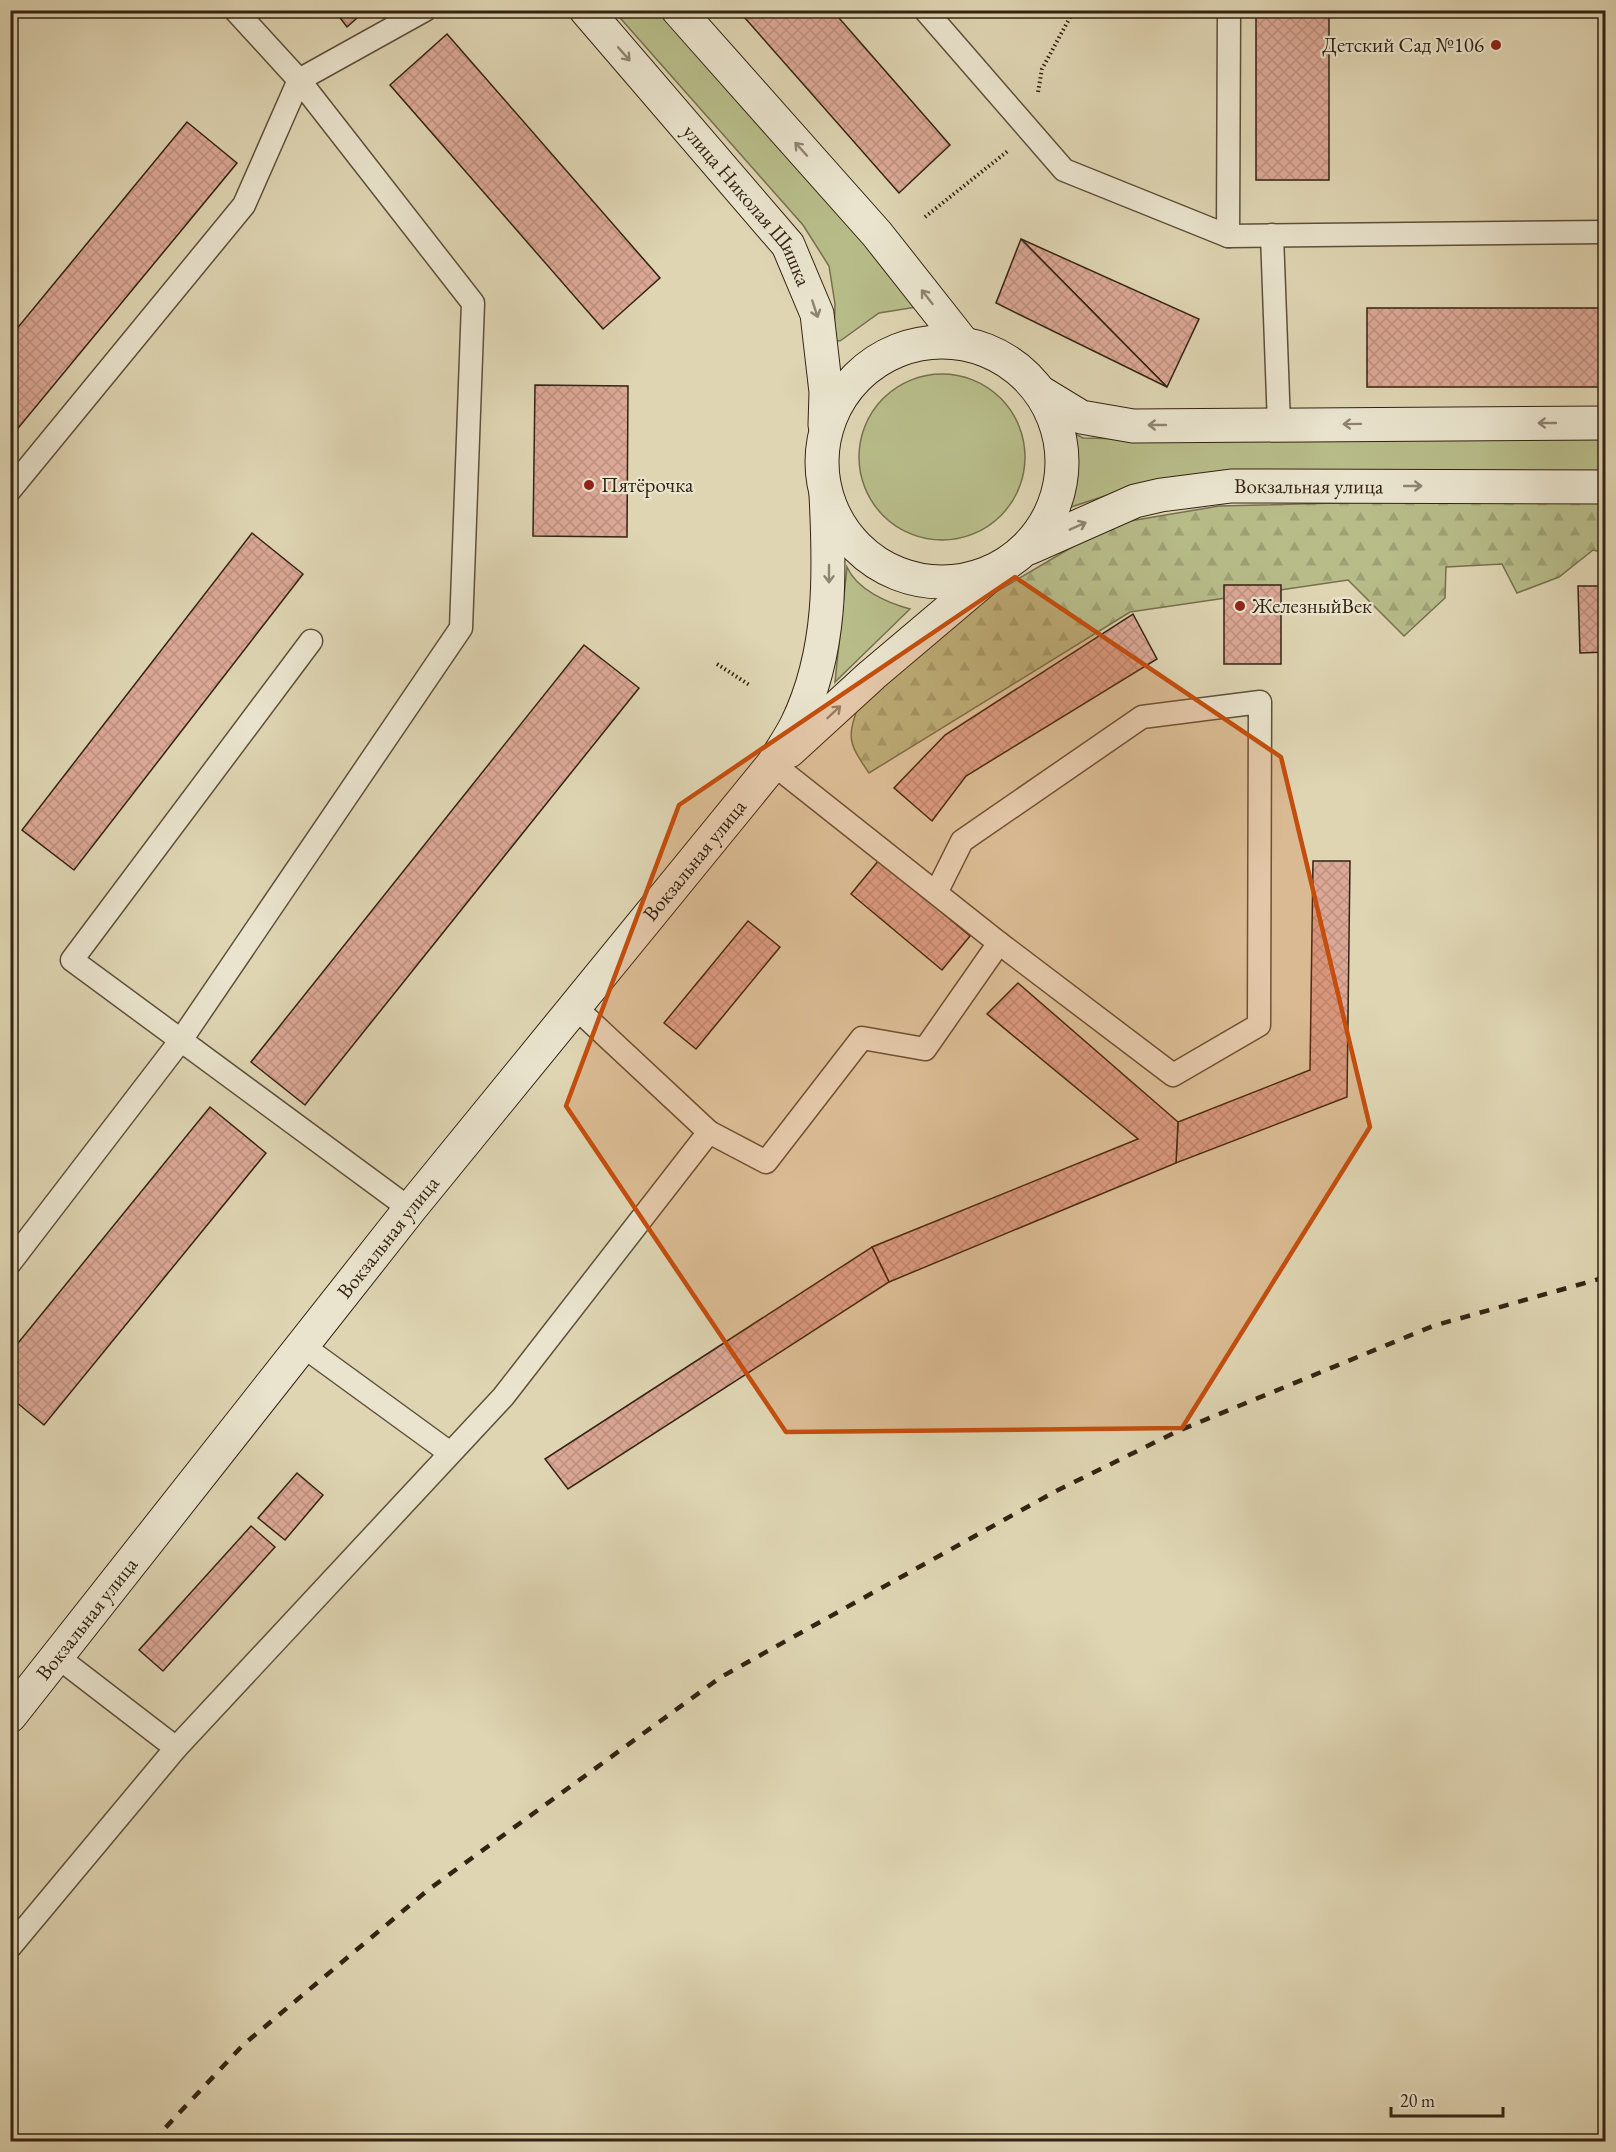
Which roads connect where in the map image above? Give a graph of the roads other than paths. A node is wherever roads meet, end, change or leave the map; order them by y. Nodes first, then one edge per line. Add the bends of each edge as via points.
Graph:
1 (235, 10) edge
2 (425, 10) edge
3 (586, 10) edge
4 (678, 10) edge
5 (926, 10) edge
6 (1229, 10) edge
7 (299, 80) junction
8 (1605, 232) edge
9 (1228, 236) junction
10 (1272, 236) junction
11 (963, 343) junction
12 (1041, 392) junction
13 (1605, 423) edge
14 (1279, 425) junction
15 (825, 436) junction
16 (1605, 487) edge
17 (10, 490) edge
18 (826, 495) junction
19 (1024, 550) junction
20 (995, 570) junction
21 (311, 641) dead end
22 (773, 764) junction
23 (936, 893) junction
24 (999, 943) junction
25 (575, 1007) junction
26 (181, 1040) junction
27 (709, 1132) junction
28 (410, 1209) junction
29 (10, 1263) edge
30 (303, 1346) junction
31 (450, 1453) junction
32 (59, 1658) junction
33 (10, 1716) edge
34 (176, 1748) junction
35 (10, 1947) edge

1 - 7 lane
2 - 7 lane
3 -> 15 main road, улица Николая Шишка via 788,245 817,315 826,392
11 -> 4 main road via 877,234
5 - 9 lane via 1064,170
6 - 9 lane
7 - 17 lane via 244,205
7 - 26 lane via 472,303 461,628
8 - 10 lane
9 - 10 lane
10 - 14 lane
11 - 12 main road via 1002,358
11 - 15 main road via 929,343 893,353 862,373 838,402
14 -> 12 main road via 1133,426 1103,422 1081,417
12 - 19 main road via 1056,423 1063,457 1059,491 1046,523
13 -> 14 main road
15 - 18 main road via 822,466
19 -> 16 main road, Вокзальная улица via 1134,501 1231,486
18 - 20 main road via 840,526 863,553 892,572 926,582 961,581
18 -> 22 main road, Вокзальная улица via 829,585 823,641 797,725
19 - 20 main road
22 -> 20 main road, Вокзальная улица
21 - 26 lane via 72,960
22 - 23 lane
22 - 25 main road, Вокзальная улица
23 - 24 lane
23 - 24 lane via 962,842 1142,717 1260,702 1259,1025 1173,1075
24 - 27 lane via 925,1049 862,1038 765,1162
25 - 27 lane
25 - 28 main road, Вокзальная улица
26 - 28 lane
26 - 29 lane
27 - 31 lane via 502,1397
28 - 30 main road, Вокзальная улица
30 - 31 lane
30 - 32 main road, Вокзальная улица
31 - 34 lane
32 - 33 main road, Вокзальная улица
32 - 34 lane
34 - 35 lane

